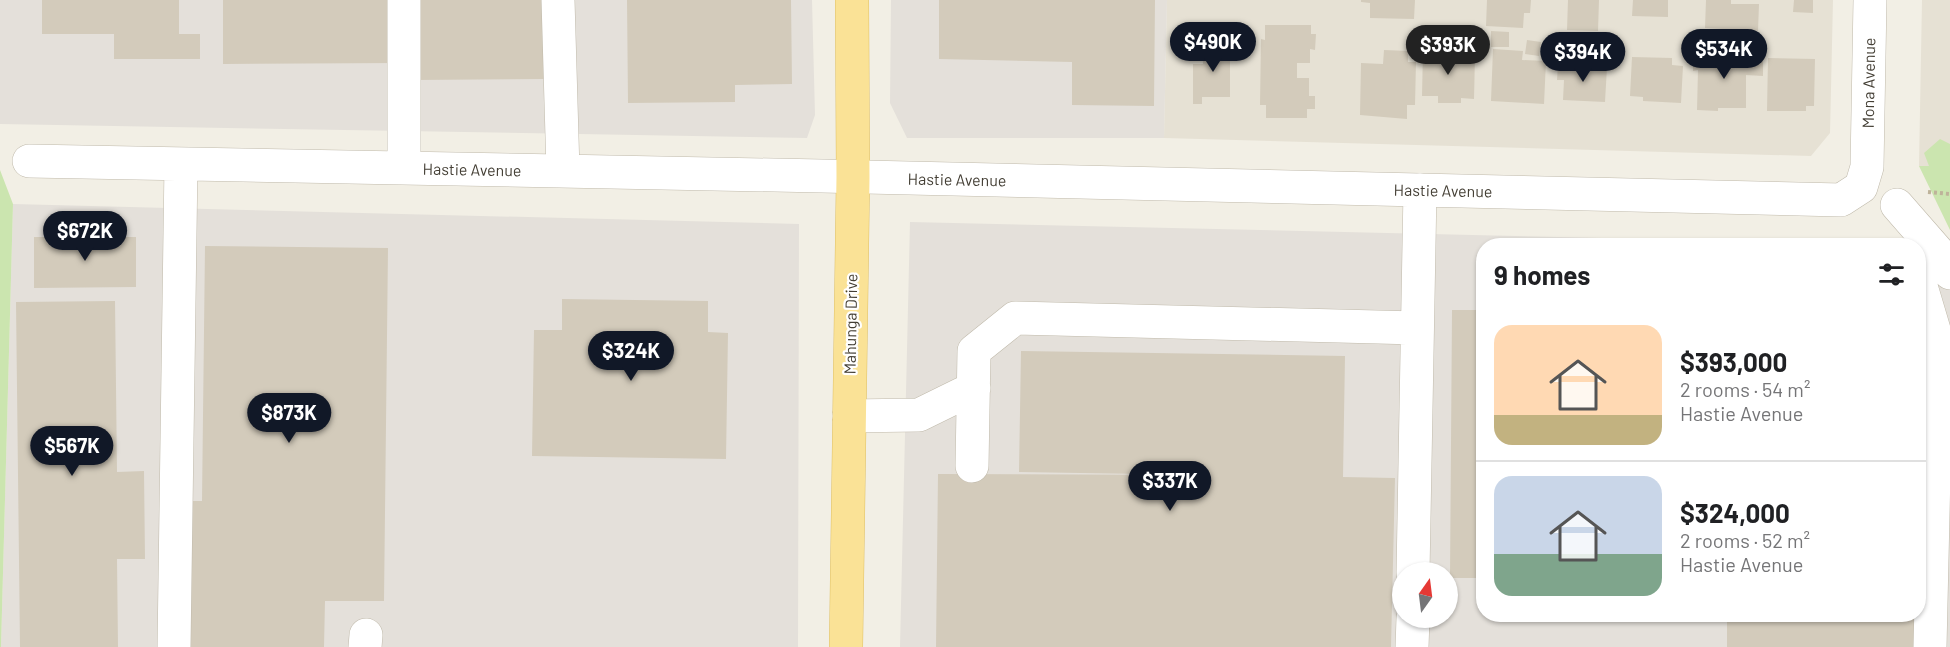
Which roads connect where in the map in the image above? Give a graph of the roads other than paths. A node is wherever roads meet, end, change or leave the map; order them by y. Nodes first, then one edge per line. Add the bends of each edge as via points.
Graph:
1 (404, 0) edge
2 (558, 0) edge
3 (852, 0) edge
4 (1870, 0) edge
5 (29, 161) dead end
6 (181, 164) junction
7 (404, 168) junction
8 (563, 171) junction
9 (853, 177) junction
10 (1864, 177) junction
11 (1420, 190) junction
12 (1897, 205) junction
13 (1907, 238) edge
14 (1926, 238) edge
15 (1926, 238) edge
16 (1950, 273) edge
17 (1926, 303) edge
18 (1417, 328) junction
19 (974, 388) junction
20 (849, 416) junction
21 (972, 466) dead end
22 (1413, 562) edge
23 (1413, 628) edge
24 (174, 647) edge
25 (846, 647) edge
26 (1412, 647) edge
27 (1930, 647) edge

1 - 7 street
2 - 8 street
3 - 9 main road, Mahunga Drive
4 - 10 street, Mona Avenue
5 - 6 street, Hastie Avenue
6 - 7 street, Hastie Avenue
6 - 24 street
7 - 8 street, Hastie Avenue
8 - 9 street, Hastie Avenue
9 - 11 street, Hastie Avenue
9 - 20 main road, Mahunga Drive
10 - 11 street, Hastie Avenue via 1841,200
10 - 12 street
11 - 18 street
12 - 13 street
12 - 15 street
14 - 16 street via 1945,260
17 - 27 street via 1937,340
18 - 19 street via 1015,318 974,351
18 - 22 street
19 - 20 street via 919,415
19 - 21 street
20 - 25 main road, Mahunga Drive
23 - 26 street

